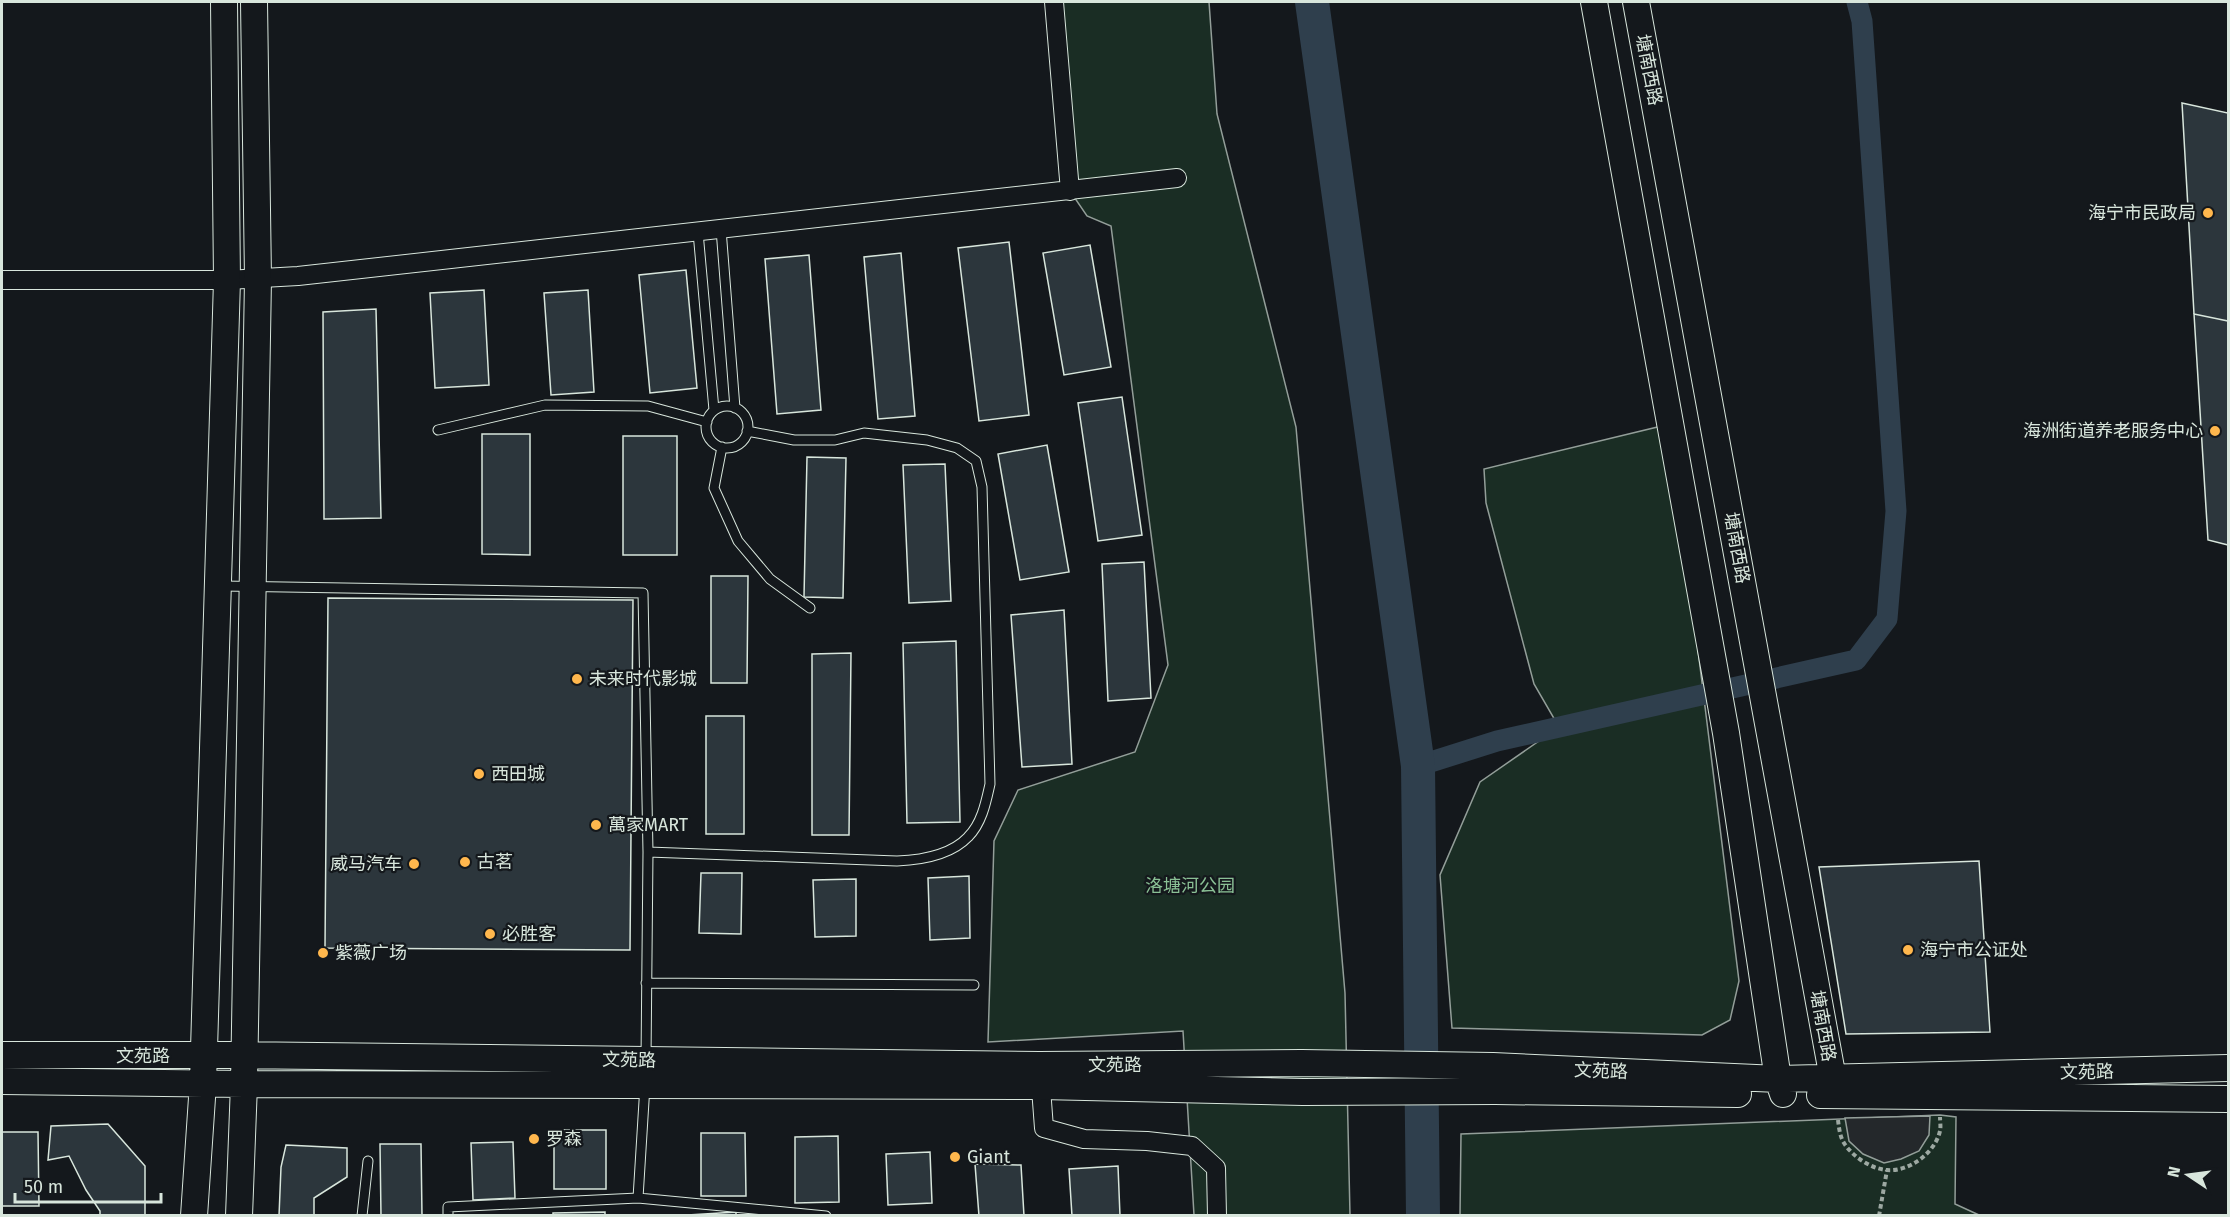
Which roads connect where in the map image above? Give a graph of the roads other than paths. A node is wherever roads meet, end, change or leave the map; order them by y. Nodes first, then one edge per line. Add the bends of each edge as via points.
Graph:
1 (224, 2) edge
2 (254, 2) edge
3 (1054, 2) edge
4 (1594, 2) edge
5 (1636, 2) edge
6 (1177, 178) dead end
7 (1070, 191) junction
8 (721, 229) junction
9 (698, 232) junction
10 (258, 279) junction
11 (2, 280) edge
12 (227, 280) junction
13 (735, 408) junction
14 (714, 410) junction
15 (707, 422) junction
16 (438, 430) dead end
17 (747, 431) junction
18 (722, 447) junction
19 (218, 586) junction
20 (253, 586) junction
21 (810, 608) dead end
22 (648, 852) junction
23 (646, 983) junction
24 (974, 985) dead end
25 (2, 1055) edge
26 (244, 1055) junction
27 (203, 1057) junction
28 (2229, 1068) edge
29 (645, 1073) junction
30 (1040, 1076) junction
31 (1494, 1079) junction
32 (2, 1081) edge
33 (203, 1083) junction
34 (244, 1084) junction
35 (1781, 1086) junction
36 (1834, 1086) junction
37 (2229, 1099) edge
38 (368, 1161) dead end
39 (638, 1198) junction
40 (195, 1215) edge
41 (238, 1215) edge
42 (362, 1215) edge
43 (448, 1215) edge
44 (826, 1215) edge
45 (1217, 1215) edge

1 - 12 main road
2 - 10 main road
3 - 7 street
4 - 35 main road via 1726,733
5 - 36 main road, 塘南西路
6 - 7 street
7 - 8 street
8 - 9 street
8 - 13 lane
9 - 10 street
9 - 14 lane
10 - 12 street
10 - 20 main road
11 - 12 street
12 - 19 main road
13 - 14 lane
13 - 17 lane via 745,417
14 - 15 lane
15 - 16 lane via 648,406 545,405
15 - 18 lane via 711,441
17 - 18 lane via 735,446
17 - 22 lane via 794,440 836,440 864,433 927,440 957,448 976,461 982,487 990,784 984,811 968,837 921,860
18 - 21 lane via 714,488 738,541 770,579
19 - 20 lane
19 - 27 main road
20 - 22 lane via 643,593
20 - 26 main road
22 - 23 lane
23 - 24 lane
23 - 29 lane
25 - 27 main road, 文苑路
26 - 27 main road, 文苑路
26 - 29 main road, 文苑路
26 - 34 main road
27 - 33 main road
28 - 36 main road, 文苑路
29 - 30 main road, 文苑路
29 - 34 main road, 文苑路
29 - 39 lane
30 - 31 main road, 文苑路 via 1303,1092
30 - 31 main road, 文苑路 via 1302,1063
30 - 45 street via 1044,1128 1084,1139 1192,1146 1216,1168
31 - 35 main road, 文苑路
32 - 33 main road, 文苑路
33 - 34 main road, 文苑路
33 - 40 main road
34 - 41 main road
35 - 36 main road, 文苑路
36 - 37 main road, 文苑路
38 - 42 lane
39 - 43 lane via 448,1208
39 - 44 lane

